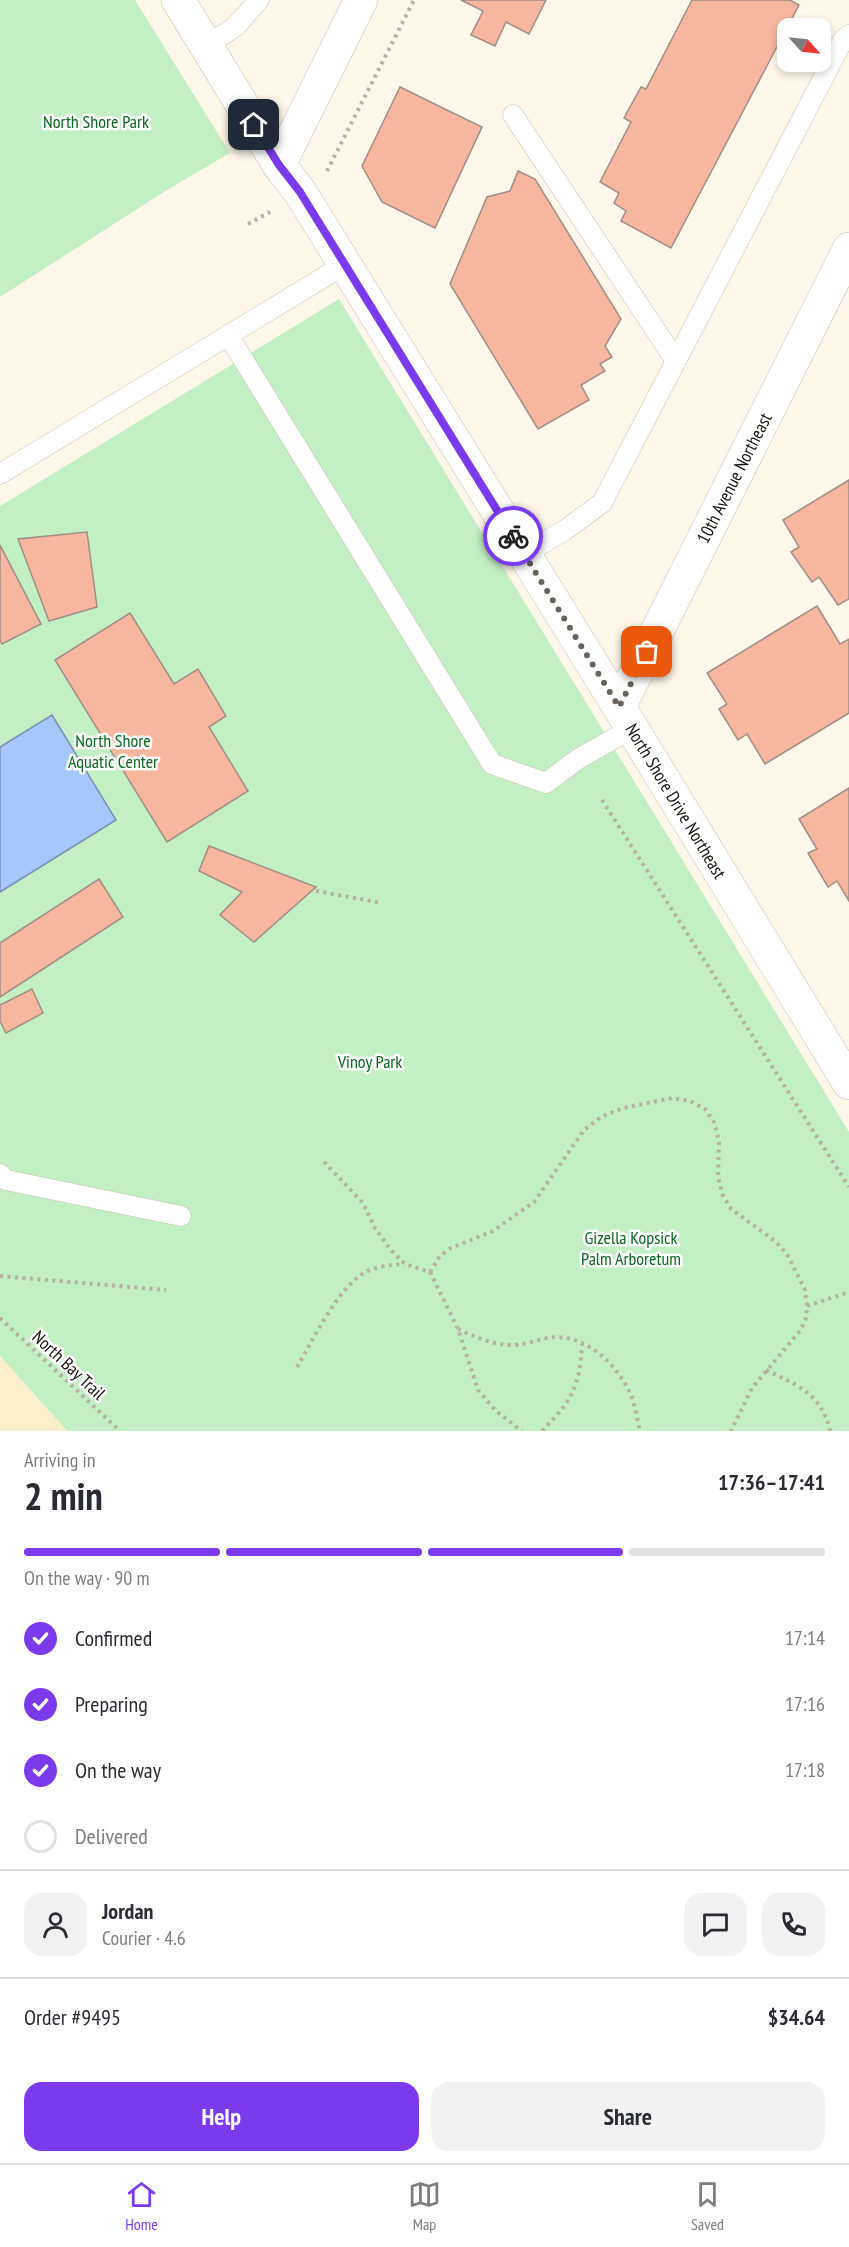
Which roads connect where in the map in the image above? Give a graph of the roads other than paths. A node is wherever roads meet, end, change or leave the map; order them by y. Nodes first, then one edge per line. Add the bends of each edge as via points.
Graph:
1 (178, 0) edge
2 (259, 0) edge
3 (361, 0) edge
4 (849, 35) edge
5 (206, 45) junction
6 (513, 115) dead end
7 (279, 165) junction
8 (849, 249) edge
9 (344, 265) junction
10 (228, 335) junction
11 (676, 361) junction
12 (0, 474) edge
13 (524, 555) junction
14 (625, 718) junction
15 (849, 1083) edge
16 (0, 1174) edge
17 (181, 1216) dead end

1 - 5 street, North Shore Drive Northeast
2 - 5 lane via 236,26
3 - 7 street
4 - 11 lane
5 - 7 street, North Shore Drive Northeast
6 - 11 lane
7 - 9 street, North Shore Drive Northeast
8 - 14 street, 10th Avenue Northeast
9 - 10 lane
9 - 13 street, North Shore Drive Northeast
10 - 12 lane
10 - 14 lane via 492,764 546,783
11 - 13 lane via 602,503
13 - 14 street, North Shore Drive Northeast
14 - 15 street, North Shore Drive Northeast
16 - 17 lane via 6,1180

